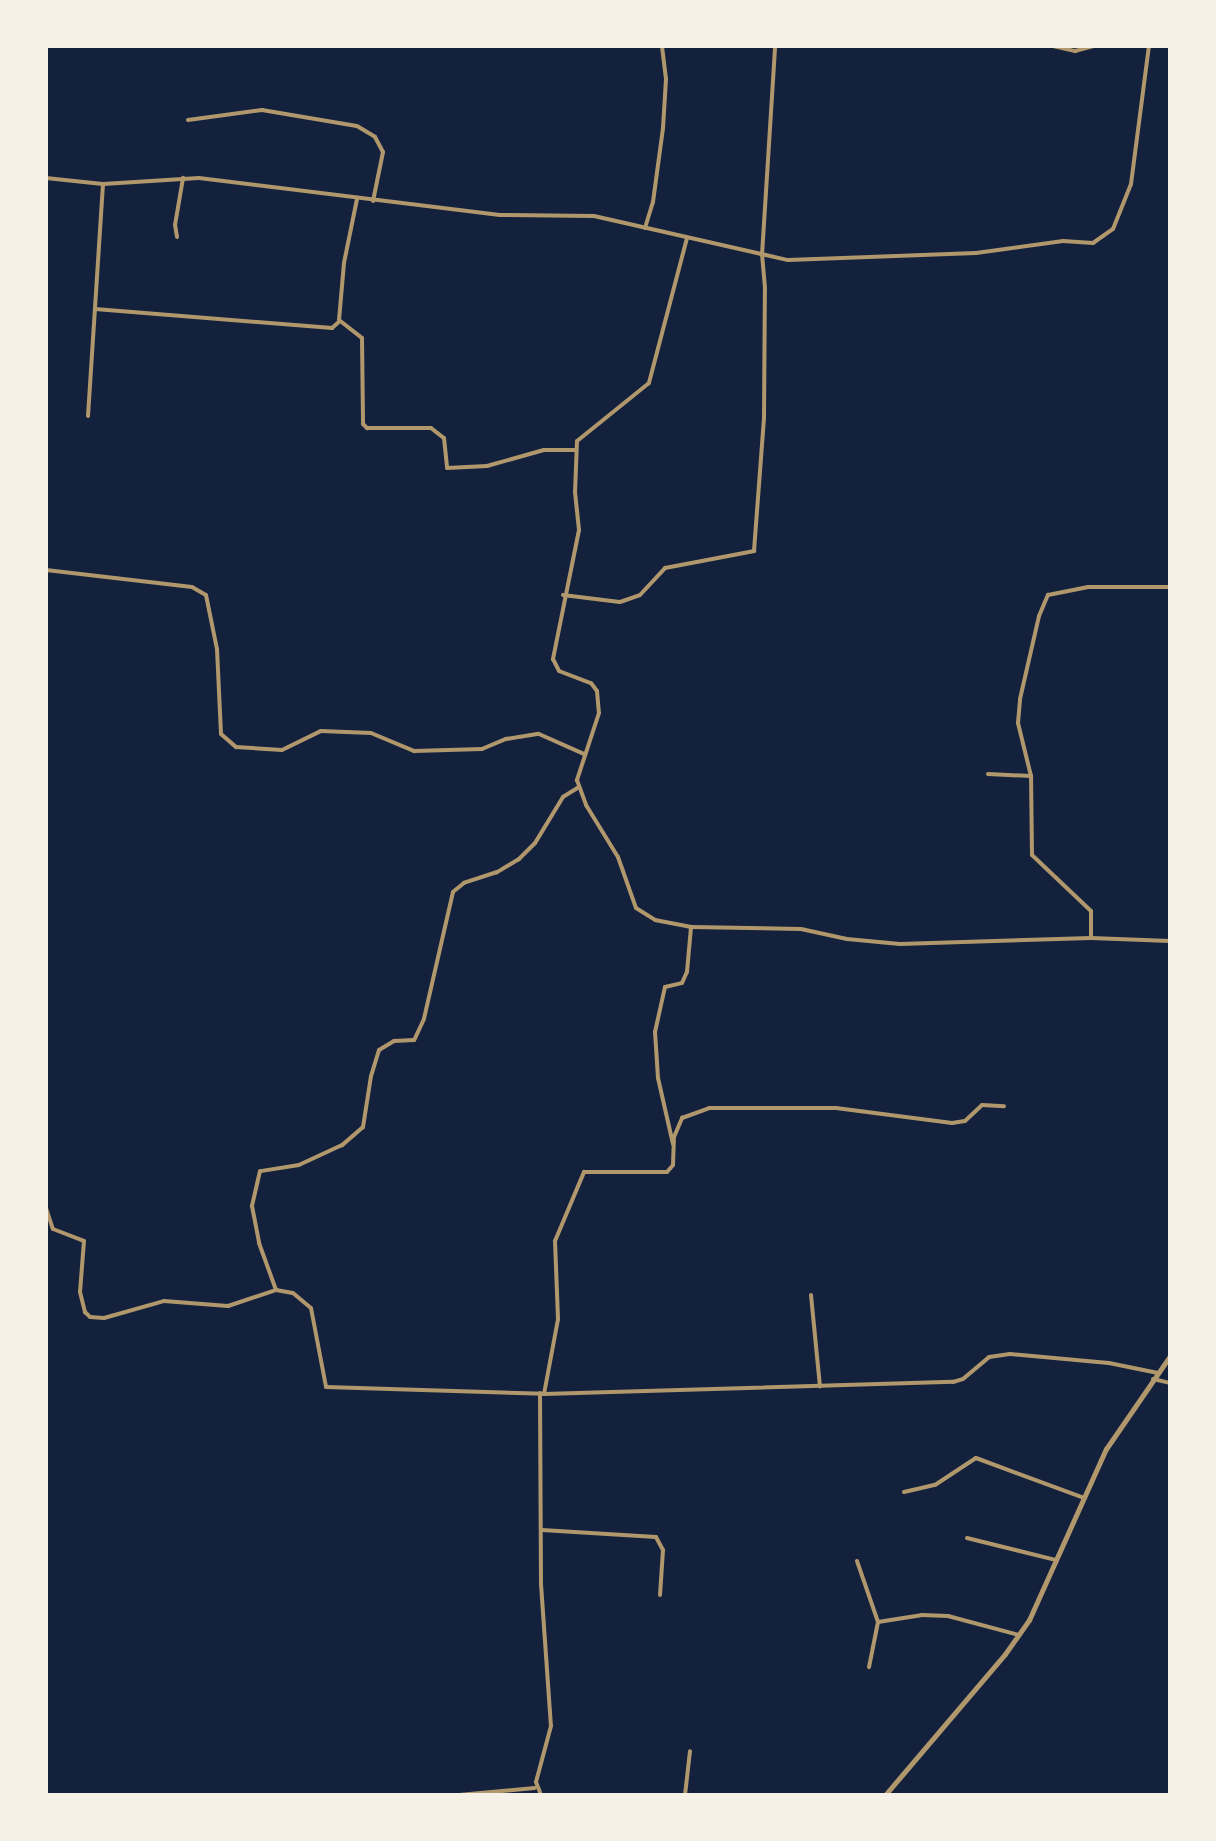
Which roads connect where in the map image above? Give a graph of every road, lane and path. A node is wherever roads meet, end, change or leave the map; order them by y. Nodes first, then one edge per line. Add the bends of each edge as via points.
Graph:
1 (662, 46) edge
2 (775, 46) edge
3 (1053, 46) edge
4 (1094, 46) edge
5 (1149, 46) edge
6 (188, 120) dead end
7 (46, 178) edge
8 (183, 178) junction
9 (103, 184) junction
10 (357, 199) junction
11 (373, 201) junction
12 (645, 228) junction
13 (177, 237) dead end
14 (687, 238) junction
15 (762, 255) junction
16 (95, 309) junction
17 (339, 322) junction
18 (88, 416) dead end
19 (575, 450) junction
20 (46, 570) edge
21 (1170, 587) edge
22 (563, 595) junction
23 (584, 754) junction
24 (988, 774) dead end
25 (1031, 776) junction
26 (579, 787) junction
27 (691, 927) junction
28 (1091, 938) junction
29 (1170, 941) edge
30 (1004, 1106) dead end
31 (673, 1144) junction
32 (46, 1208) edge
33 (276, 1290) junction
34 (811, 1295) dead end
35 (1170, 1356) edge
36 (1158, 1373) junction
37 (1153, 1379) junction
38 (1170, 1383) edge
39 (820, 1387) junction
40 (542, 1394) junction
41 (904, 1492) dead end
42 (1084, 1498) junction
43 (542, 1530) junction
44 (967, 1538) dead end
45 (1056, 1560) junction
46 (857, 1561) dead end
47 (660, 1595) dead end
48 (878, 1622) junction
49 (1019, 1635) junction
50 (869, 1667) dead end
51 (690, 1751) dead end
52 (536, 1788) junction
53 (459, 1795) edge
54 (541, 1795) edge
55 (685, 1795) edge
56 (885, 1795) edge

1 - 12 street via 663,128
2 - 15 street
3 - 4 street via 1075,51
5 - 15 street via 1131,184 1116,224 1099,241 809,260
6 - 11 street via 262,110 357,126 375,137 383,152
7 - 9 street
8 - 9 street
8 - 10 street
8 - 13 street
9 - 16 street
10 - 11 street
10 - 17 street
11 - 12 street via 500,215 594,216
12 - 14 street
14 - 15 street
14 - 19 street via 649,383 582,435
15 - 22 street via 764,404 754,551 665,568 640,595 620,602
16 - 17 street via 332,328
16 - 18 street
17 - 19 street via 362,338 367,428 431,428 444,438 447,468 487,466 544,450
19 - 22 street via 579,530
20 - 23 street via 192,587 206,595 217,649 221,734 236,747 282,750 321,731 371,733 414,751 482,749 539,734
21 - 25 street via 1088,587 1048,595 1017,716
22 - 23 street via 553,659 559,671 591,683 599,696 599,713
23 - 26 street
24 - 25 street
25 - 28 street via 1033,857 1091,911
26 - 27 street via 618,857 636,908 655,920
26 - 33 street via 563,797 519,859 453,892 424,1019 414,1040 394,1041 379,1050 363,1127 342,1145 299,1165 260,1171 252,1216
27 - 28 street via 801,929 900,944
27 - 31 street via 687,972 682,983 665,987 655,1032 658,1078
28 - 29 street
30 - 31 street via 982,1105 973,1116 952,1123 836,1108 709,1108 682,1118
31 - 40 street via 674,1161 667,1172 588,1171 581,1176 555,1241 558,1319
32 - 33 street via 53,1229 84,1241 80,1292 85,1312 94,1319 164,1301 228,1306
33 - 40 street via 300,1296 311,1308 320,1375 330,1389
34 - 39 street
35 - 36 street
36 - 37 street
36 - 39 street via 1010,1354 989,1357 957,1382
37 - 38 street
37 - 42 street via 1106,1449
39 - 40 street
40 - 43 street
41 - 42 street via 939,1483 976,1458
42 - 45 street
43 - 47 street via 656,1537 663,1550
43 - 52 street via 551,1726
44 - 45 street
45 - 49 street
46 - 48 street
48 - 49 street via 948,1616
48 - 50 street
49 - 56 street
51 - 55 street
52 - 53 street
52 - 54 street

